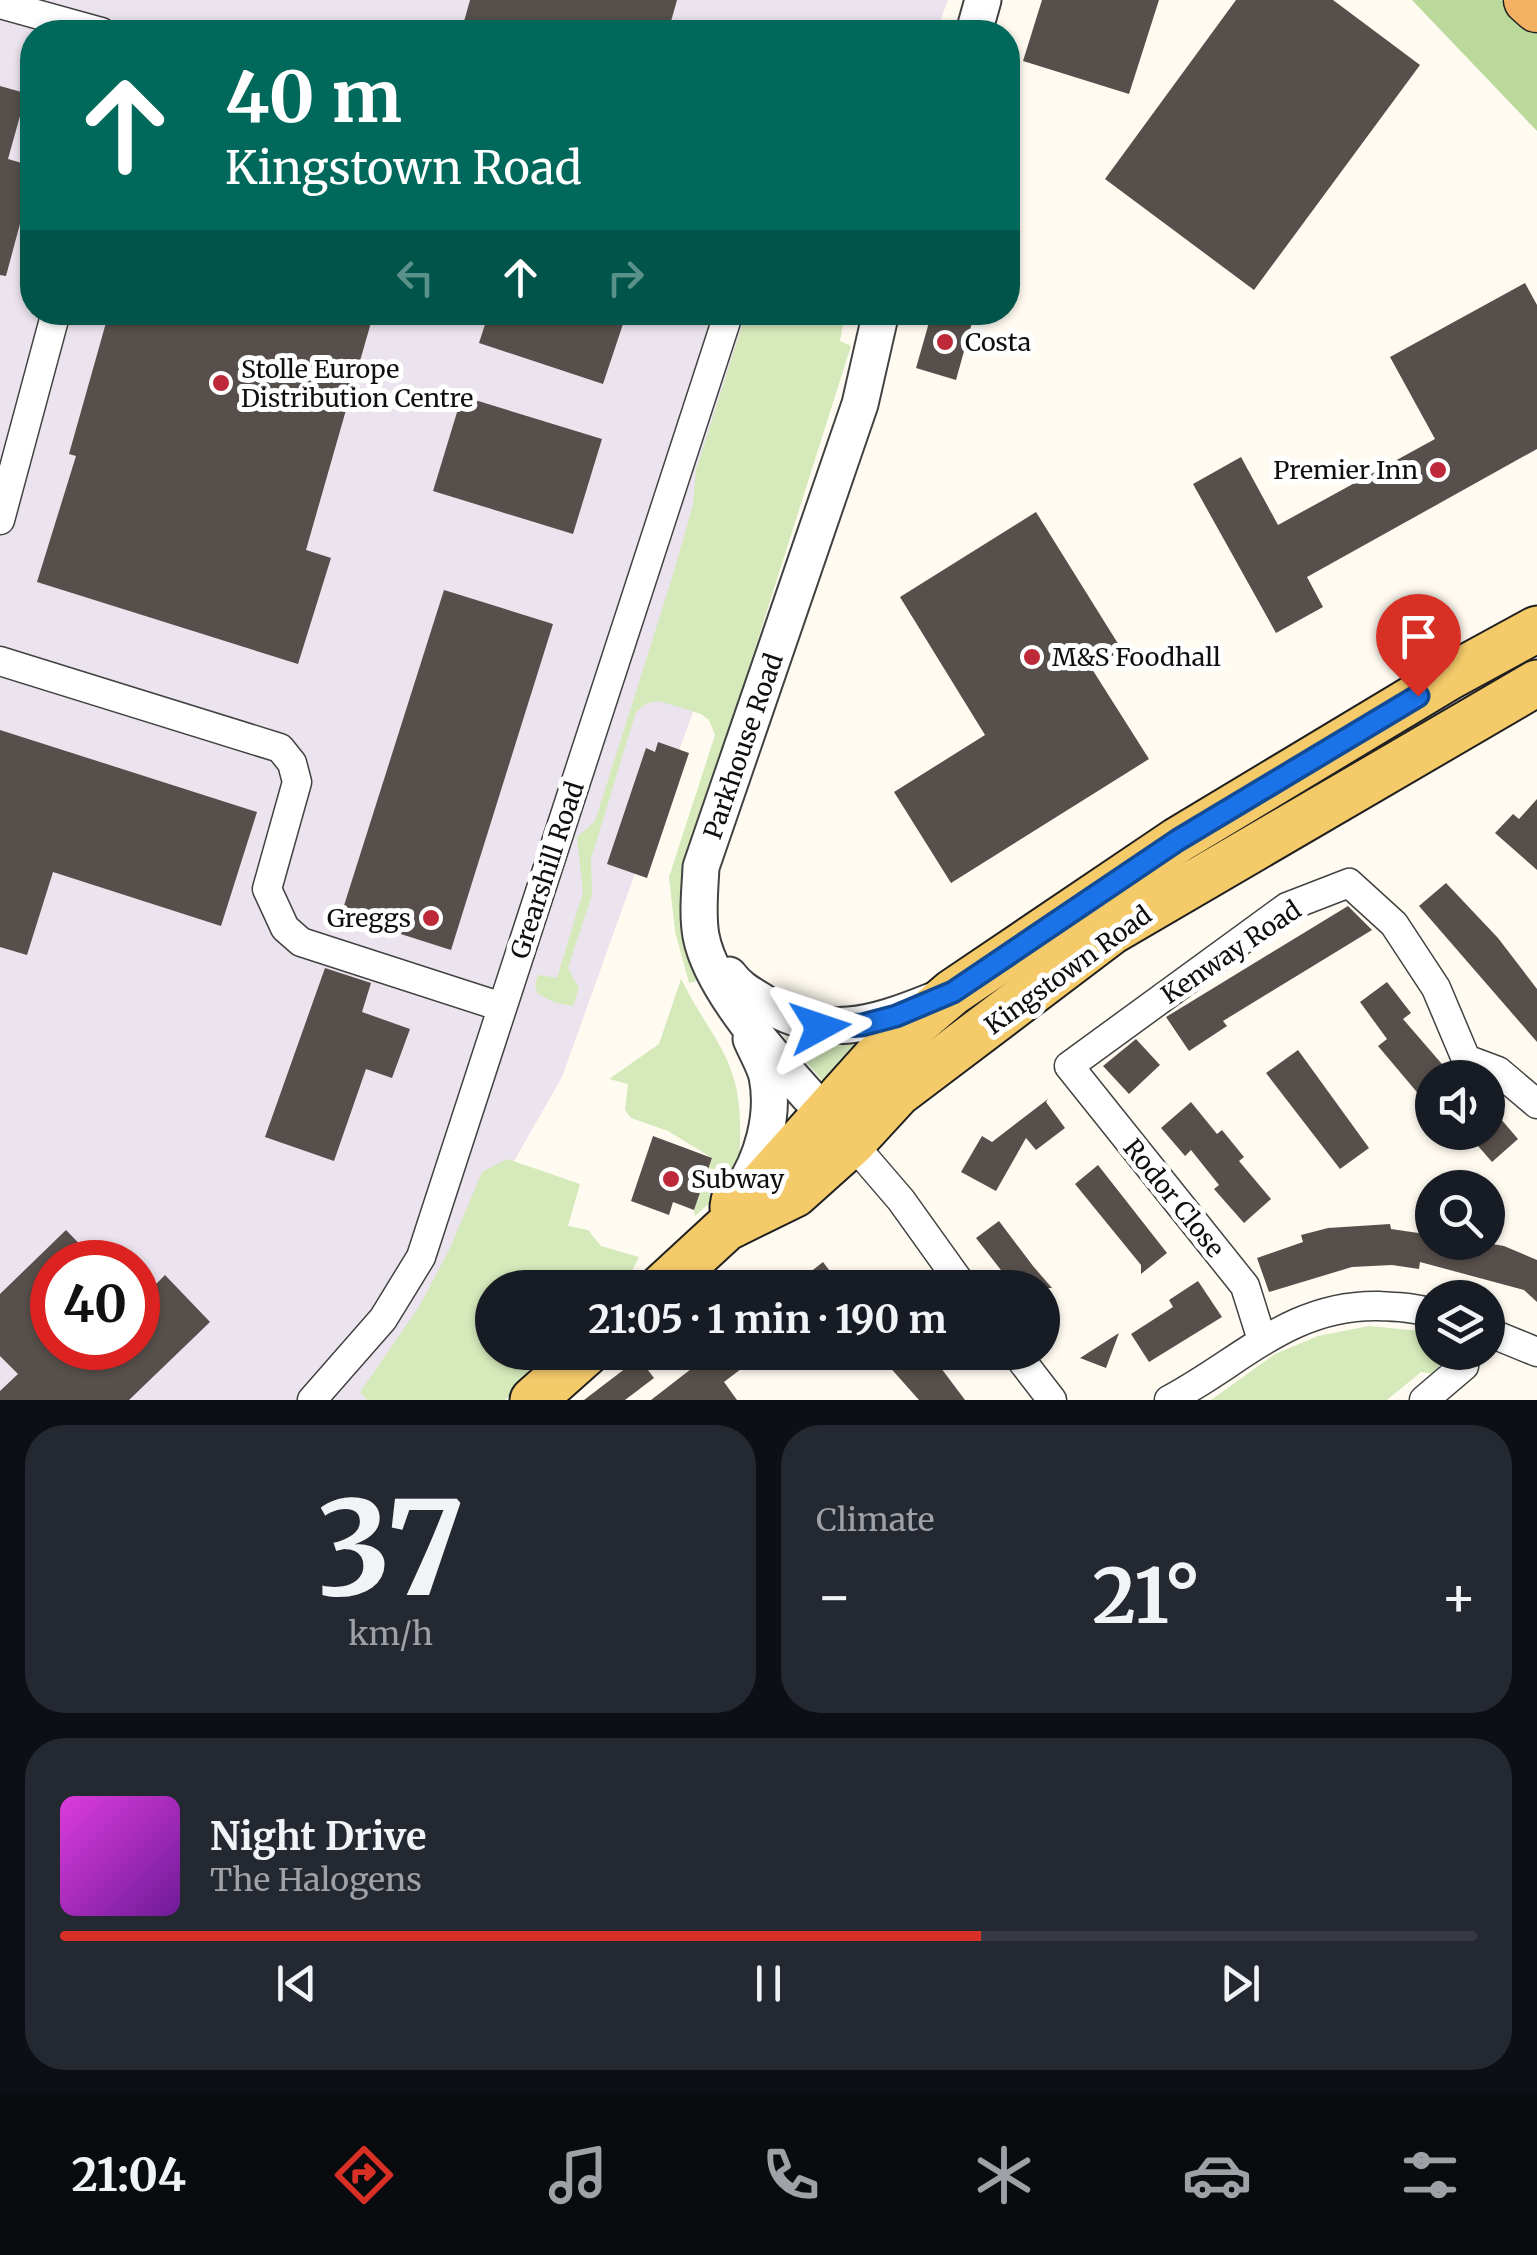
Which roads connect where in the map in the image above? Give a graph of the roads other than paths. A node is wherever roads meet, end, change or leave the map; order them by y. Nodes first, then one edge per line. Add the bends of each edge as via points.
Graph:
1 (1528, 0) edge
2 (0, 4) edge
3 (1537, 8) edge
4 (58, 20) edge
5 (52, 325) edge
6 (725, 325) edge
7 (879, 325) edge
8 (0, 520) edge
9 (1537, 628) edge
10 (0, 662) edge
11 (1537, 683) edge
12 (702, 938) junction
13 (953, 992) junction
14 (502, 1007) junction
15 (739, 1010) junction
16 (1069, 1066) joint
17 (1537, 1104) edge
18 (839, 1129) junction
19 (730, 1214) junction
20 (677, 1270) edge
21 (951, 1270) edge
22 (1415, 1308) edge
23 (1505, 1339) edge
24 (1262, 1340) junction
25 (1537, 1352) edge
26 (567, 1370) edge
27 (1028, 1370) edge
28 (1459, 1370) edge
29 (312, 1400) edge
30 (533, 1400) edge
31 (1052, 1400) edge
32 (1169, 1400) edge
33 (1424, 1400) edge

1 - 3 highway
2 - 4 street
5 - 8 street
6 - 14 street, Grearshill Road
7 - 12 street, Parkhouse Road via 860,404 701,867
9 - 13 main road, Kingstown Road via 1178,840
10 - 14 street via 280,748 297,782 267,889 285,928 300,942
11 - 18 main road, Kingstown Road via 1112,932 898,1093
12 - 13 street via 736,986 784,1015 820,1027 862,1025
12 - 15 street, Parkhouse Road
13 - 18 main road, Kingstown Road via 874,1059
14 - 29 street, Grearshill Road via 420,1257 384,1319
15 - 18 street, Parkhouse Road
15 - 19 street via 767,1076 768,1127
16 - 17 street, Kenway Road via 1287,907 1350,882 1394,924 1436,988 1466,1059 1498,1070
16 - 24 street, Rodor Close via 1245,1286
18 - 19 main road, Kingstown Road
18 - 21 street
19 - 20 main road, Kingstown Road
22 - 24 street via 1349,1306
23 - 25 street
24 - 32 street
26 - 30 main road
27 - 31 street
28 - 33 street

